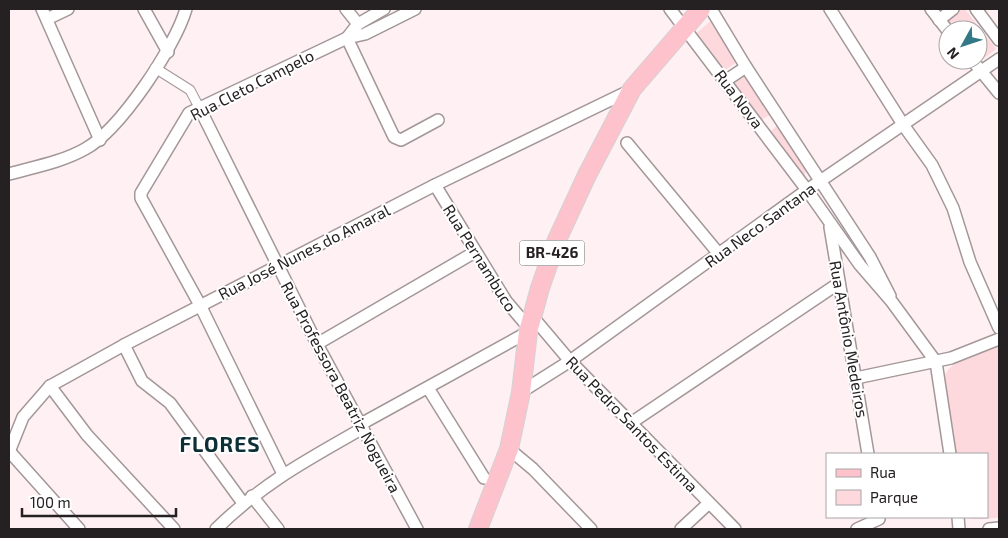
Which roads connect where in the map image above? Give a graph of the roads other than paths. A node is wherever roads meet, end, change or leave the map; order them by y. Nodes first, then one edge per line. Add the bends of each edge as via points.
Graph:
1 (68, 9) edge
2 (144, 9) edge
3 (186, 9) edge
4 (346, 9) edge
5 (384, 9) edge
6 (415, 9) edge
7 (670, 9) edge
8 (701, 9) edge
9 (711, 9) edge
10 (830, 9) edge
11 (931, 9) edge
12 (953, 9) edge
13 (976, 9) edge
14 (44, 14) edge
15 (939, 20) joint
16 (358, 24) junction
17 (683, 27) junction
18 (347, 38) junction
19 (999, 40) edge
20 (168, 52) junction
21 (999, 59) edge
22 (746, 67) junction
23 (155, 68) junction
24 (982, 72) junction
25 (725, 81) junction
26 (632, 89) junction
27 (999, 93) edge
28 (200, 109) junction
29 (779, 118) junction
30 (438, 120) dead end
31 (904, 126) junction
32 (762, 131) junction
33 (100, 140) junction
34 (627, 143) dead end
35 (9, 174) edge
36 (820, 182) junction
37 (435, 185) junction
38 (807, 190) junction
39 (829, 223) junction
40 (855, 234) junction
41 (844, 242) junction
42 (475, 252) junction
43 (719, 254) junction
44 (870, 257) junction
45 (860, 265) junction
46 (278, 268) junction
47 (839, 283) junction
48 (892, 302) junction
49 (200, 305) junction
50 (530, 325) junction
51 (999, 328) edge
52 (999, 339) edge
53 (317, 344) junction
54 (124, 345) junction
55 (570, 361) junction
56 (936, 362) junction
57 (856, 378) junction
58 (50, 386) junction
59 (428, 388) junction
60 (522, 392) junction
61 (631, 423) junction
62 (362, 426) junction
63 (509, 449) junction
64 (9, 452) edge
65 (868, 453) edge
66 (950, 453) edge
67 (283, 474) junction
68 (484, 478) dead end
69 (248, 499) junction
70 (709, 503) junction
71 (880, 522) edge
72 (276, 528) edge
73 (79, 529) edge
74 (174, 529) edge
75 (216, 529) edge
76 (416, 529) edge
77 (478, 529) edge
78 (591, 529) edge
79 (681, 529) edge
80 (735, 529) edge
81 (857, 529) edge

1 - 14 street
2 - 20 street
3 - 20 street via 181,28
4 - 16 street
5 - 16 street, Rua Cleto Campelo
6 - 18 street, Rua Cleto Campelo via 365,34
7 - 17 street, Rua Nova
8 - 17 main road, BR-426
9 - 22 street, Rua Nova
10 - 31 street
11 - 15 street
12 - 15 street
13 - 19 street
14 - 33 street
16 - 18 street, Rua Cleto Campelo
17 - 25 street, Rua Nova
17 - 26 main road, BR-426
18 - 28 street, Rua Cleto Campelo
18 - 30 street via 394,137 401,140
20 - 23 street
21 - 24 street, Rua Neco Santana
22 - 25 street
22 - 29 street, Rua Nova
23 - 28 street via 190,90
23 - 33 street via 115,125
24 - 27 street
24 - 31 street, Rua Neco Santana
25 - 32 street, Rua Nova
26 - 37 street, Rua José Nunes do Amaral
26 - 50 main road, BR-426 via 556,242
28 - 46 street, Rua Professora Beatriz Nogueira
28 - 49 street, Rua Cleto Campelo via 184,118 141,193
29 - 32 street
29 - 36 street, Rua Nova
31 - 36 street, Rua Neco Santana
31 - 51 street via 932,165 953,208 970,262
32 - 38 street, Rua Nova
33 - 35 street via 65,158
34 - 43 street
36 - 38 street, Rua Neco Santana
36 - 40 street, Rua Nova
37 - 42 street, Rua Pernambuco
37 - 46 street, Rua José Nunes do Amaral
38 - 39 street, Rua Nova
38 - 43 street, Rua Neco Santana
39 - 41 street, Rua Nova
39 - 47 street, Rua Antônio Medeiros
40 - 41 street
40 - 44 street, Rua Nova
41 - 45 street, Rua Nova
42 - 50 street, Rua Pernambuco via 506,302
42 - 53 street
43 - 55 street, Rua Neco Santana
44 - 45 street
44 - 48 street, Rua Nova
45 - 48 street, Rua Nova
46 - 49 street, Rua José Nunes do Amaral
46 - 53 street, Rua Professora Beatriz Nogueira
47 - 57 street, Rua Antônio Medeiros
47 - 61 street
48 - 56 street
49 - 54 street, Rua José Nunes do Amaral
49 - 67 street
50 - 55 street, Rua Pedro Santos Estima
50 - 59 street
50 - 60 main road, BR-426
52 - 56 street
53 - 62 street, Rua Professora Beatriz Nogueira
54 - 58 street, Rua José Nunes do Amaral
54 - 69 street via 142,381 170,403
55 - 60 street, Rua Neco Santana
55 - 61 street, Rua Pedro Santos Estima
56 - 57 street
56 - 66 street
57 - 65 street, Rua Antônio Medeiros
58 - 64 street, Rua José Nunes do Amaral via 23,417
58 - 74 street via 87,435
59 - 62 street
59 - 68 street
60 - 63 main road, BR-426
61 - 70 street, Rua Pedro Santos Estima
62 - 67 street
62 - 76 street, Rua Professora Beatriz Nogueira
63 - 77 main road, BR-426
63 - 78 street
64 - 73 street
67 - 69 street
69 - 72 street
69 - 75 street
70 - 79 street
70 - 80 street, Rua Pedro Santos Estima
71 - 81 street

